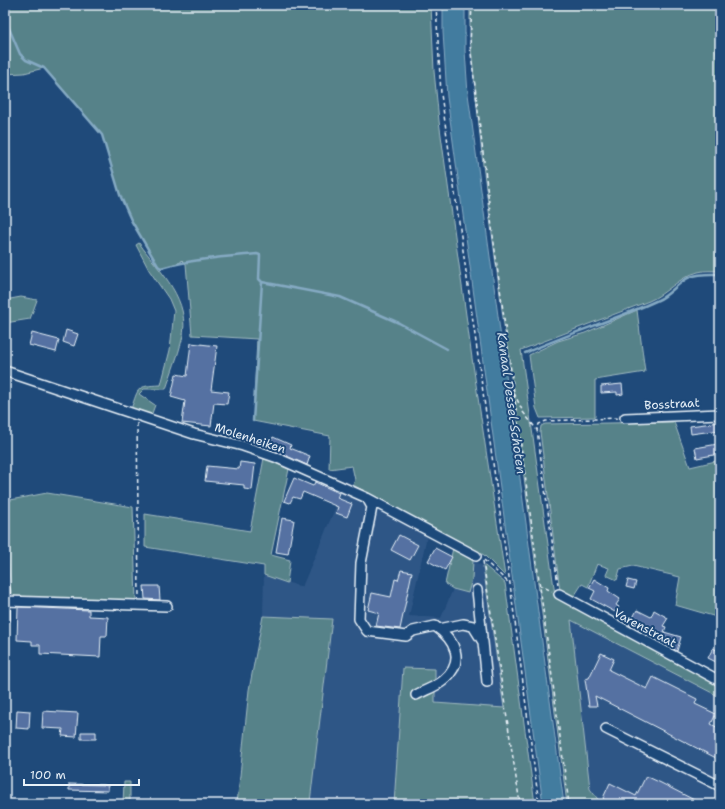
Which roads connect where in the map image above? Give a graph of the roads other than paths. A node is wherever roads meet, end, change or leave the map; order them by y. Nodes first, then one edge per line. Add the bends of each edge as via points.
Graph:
1 (5, 370) edge
2 (720, 414) edge
3 (625, 418) road end
4 (367, 498) junction
5 (476, 556) dead end
6 (5, 590) edge
7 (477, 590) dead end
8 (559, 594) road end
9 (6, 601) edge
10 (168, 606) dead end
11 (5, 619) edge
12 (439, 629) junction
13 (483, 642) junction
14 (720, 681) edge
15 (487, 682) dead end
16 (416, 695) dead end
17 (606, 729) dead end
18 (720, 786) edge

1 - 4 street, Molenheiken via 194,434 265,453
2 - 3 street, Bosstraat
4 - 5 street, Molenheiken
4 - 12 street via 372,507 361,562 359,619 362,626 367,631 406,636 423,628 435,626
6 - 9 street
7 - 13 street
8 - 14 street, Varenstraat
9 - 10 street
9 - 11 street
12 - 13 street via 463,624 473,626
12 - 16 street via 454,644 455,662 445,679
13 - 15 street
17 - 18 street

